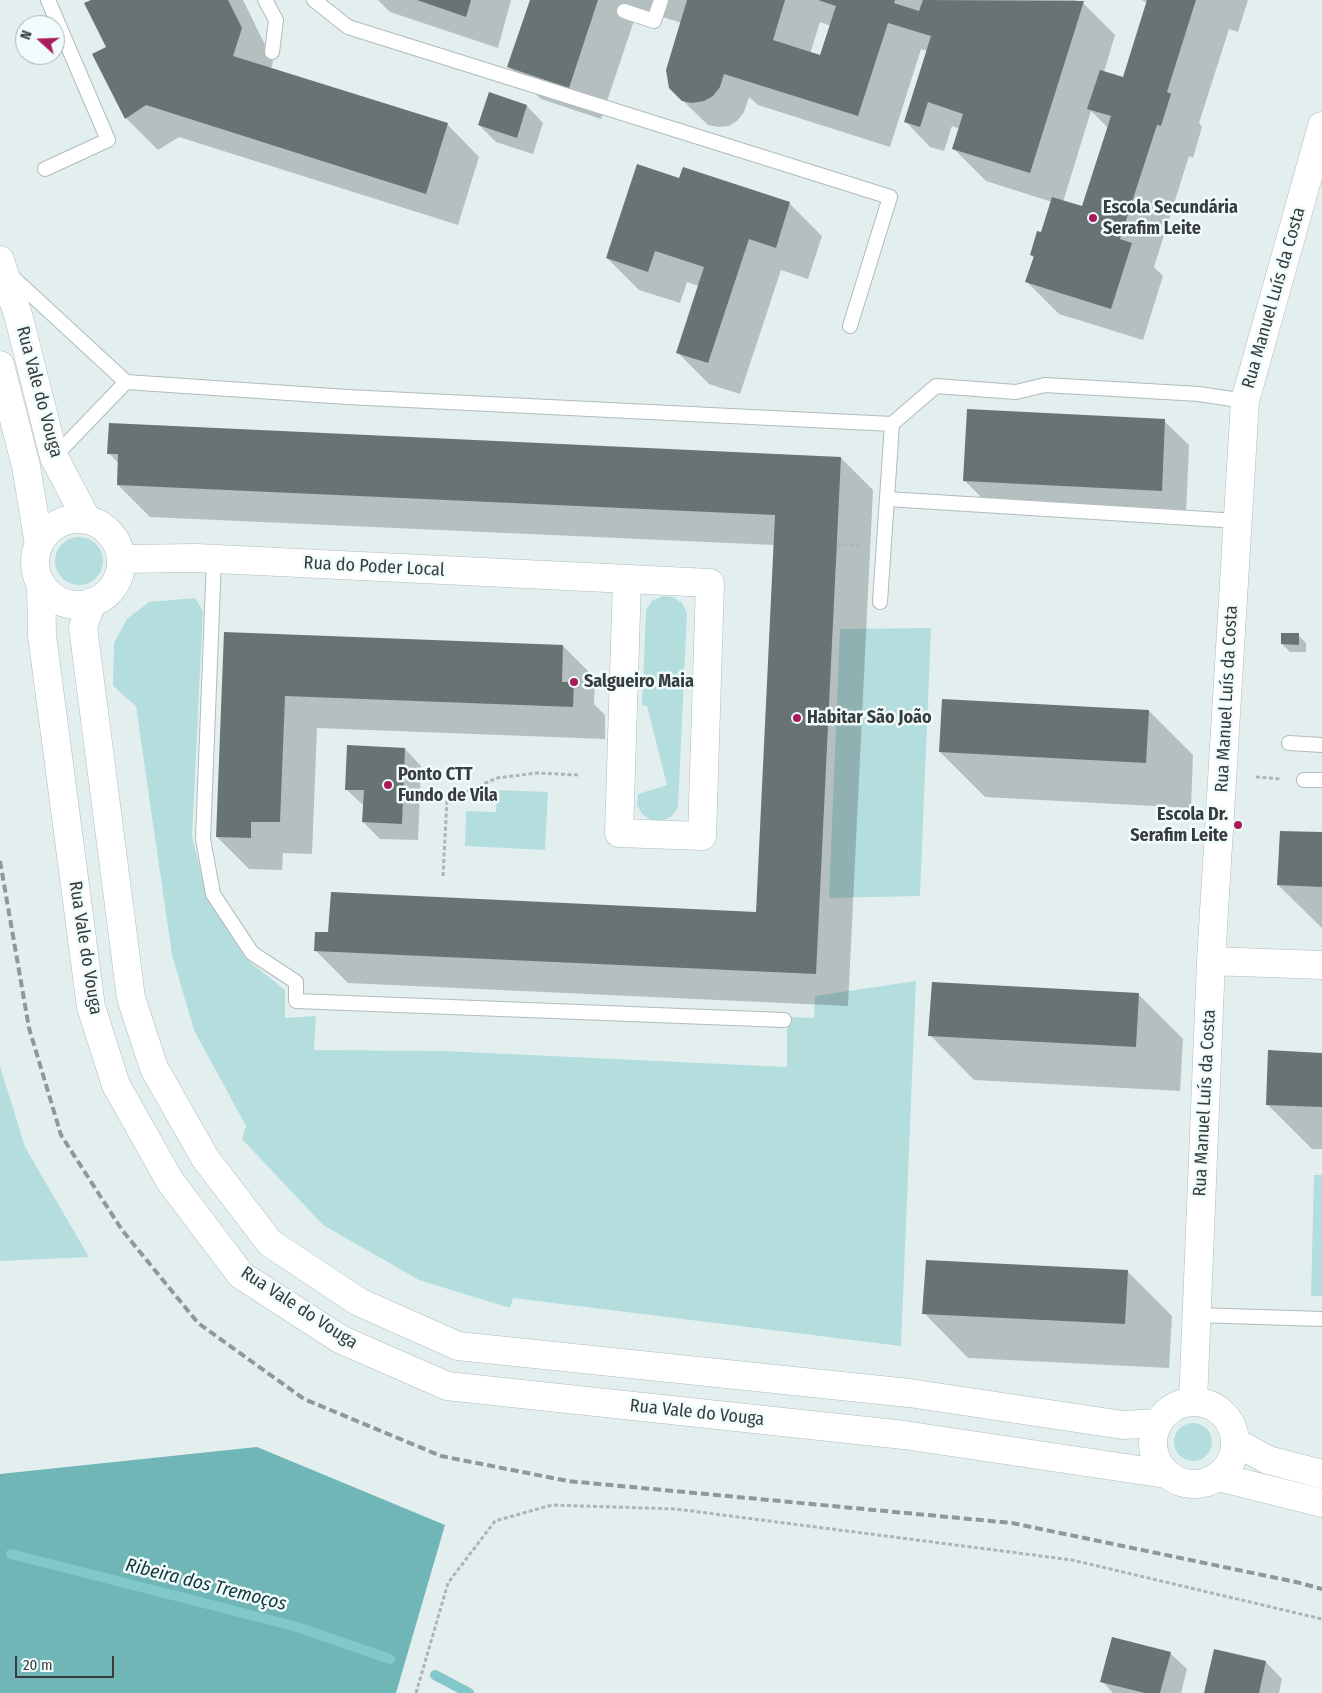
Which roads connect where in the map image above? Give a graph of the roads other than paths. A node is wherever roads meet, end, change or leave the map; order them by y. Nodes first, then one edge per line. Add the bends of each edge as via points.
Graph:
1 (48, 0) edge
2 (265, 0) edge
3 (314, 0) edge
4 (661, 0) edge
5 (624, 11) dead end
6 (272, 52) dead end
7 (1322, 126) edge
8 (45, 169) dead end
9 (2, 264) edge
10 (850, 326) dead end
11 (0, 365) edge
12 (126, 382) junction
13 (1245, 401) junction
14 (892, 424) junction
15 (54, 457) junction
16 (887, 500) junction
17 (87, 520) junction
18 (1238, 521) junction
19 (39, 545) junction
20 (121, 559) junction
21 (214, 559) junction
22 (627, 581) junction
23 (41, 583) junction
24 (92, 602) junction
25 (880, 602) dead end
26 (1289, 743) dead end
27 (1322, 745) edge
28 (1304, 780) dead end
29 (1322, 780) edge
30 (1212, 961) junction
31 (1322, 965) edge
32 (784, 1020) dead end
33 (1196, 1315) junction
34 (1322, 1319) edge
35 (1193, 1402) junction
36 (1158, 1423) junction
37 (1235, 1442) junction
38 (1166, 1474) junction
39 (1322, 1474) edge
40 (1218, 1477) junction
41 (1322, 1503) edge

1 - 8 lane via 108,140
2 - 6 lane via 276,20
3 - 10 lane via 348,27 890,197
4 - 5 lane via 654,22
7 - 13 street, Rua Manuel Luís da Costa
9 - 12 lane
9 - 15 street, Rua Vale do Vouga
11 - 19 street, Rua Vale do Vouga via 26,466
12 - 14 lane via 347,397
12 - 15 lane
13 - 14 lane via 1199,394 1044,385 1016,392 936,386
13 - 18 street, Rua Manuel Luís da Costa
14 - 16 lane
15 - 17 street, Rua Vale do Vouga
16 - 18 lane
16 - 25 lane
17 - 19 street via 76,519 56,526
17 - 20 street via 98,523 111,534
18 - 30 street, Rua Manuel Luís da Costa
19 - 23 street, Rua Vale do Vouga via 36,558
20 - 21 street, Rua do Poder Local
20 - 24 street via 117,581 106,594
21 - 22 street, Rua do Poder Local
21 - 32 lane via 203,839 213,894 252,953 296,982 296,1001
22 - 22 street, Rua do Poder Local via 619,833 702,836 710,583
23 - 24 street via 60,600 71,604
23 - 38 street, Rua Vale do Vouga via 42,635 91,1007 116,1085 126,1103 170,1181 242,1275 340,1338 447,1386 904,1435
24 - 36 street via 83,627 131,998 154,1068 205,1158 270,1244 360,1302 458,1346 909,1393 1123,1426
26 - 27 lane
28 - 29 lane
30 - 31 street
30 - 33 street, Rua Manuel Luís da Costa
33 - 34 lane
33 - 35 street, Rua Manuel Luís da Costa
35 - 36 street via 1167,1412
35 - 37 street via 1206,1403 1227,1418
36 - 38 street via 1153,1436 1153,1450
37 - 39 street via 1268,1460
37 - 40 street via 1234,1455
38 - 40 street, Rua Vale do Vouga via 1178,1482 1192,1485
40 - 41 street

